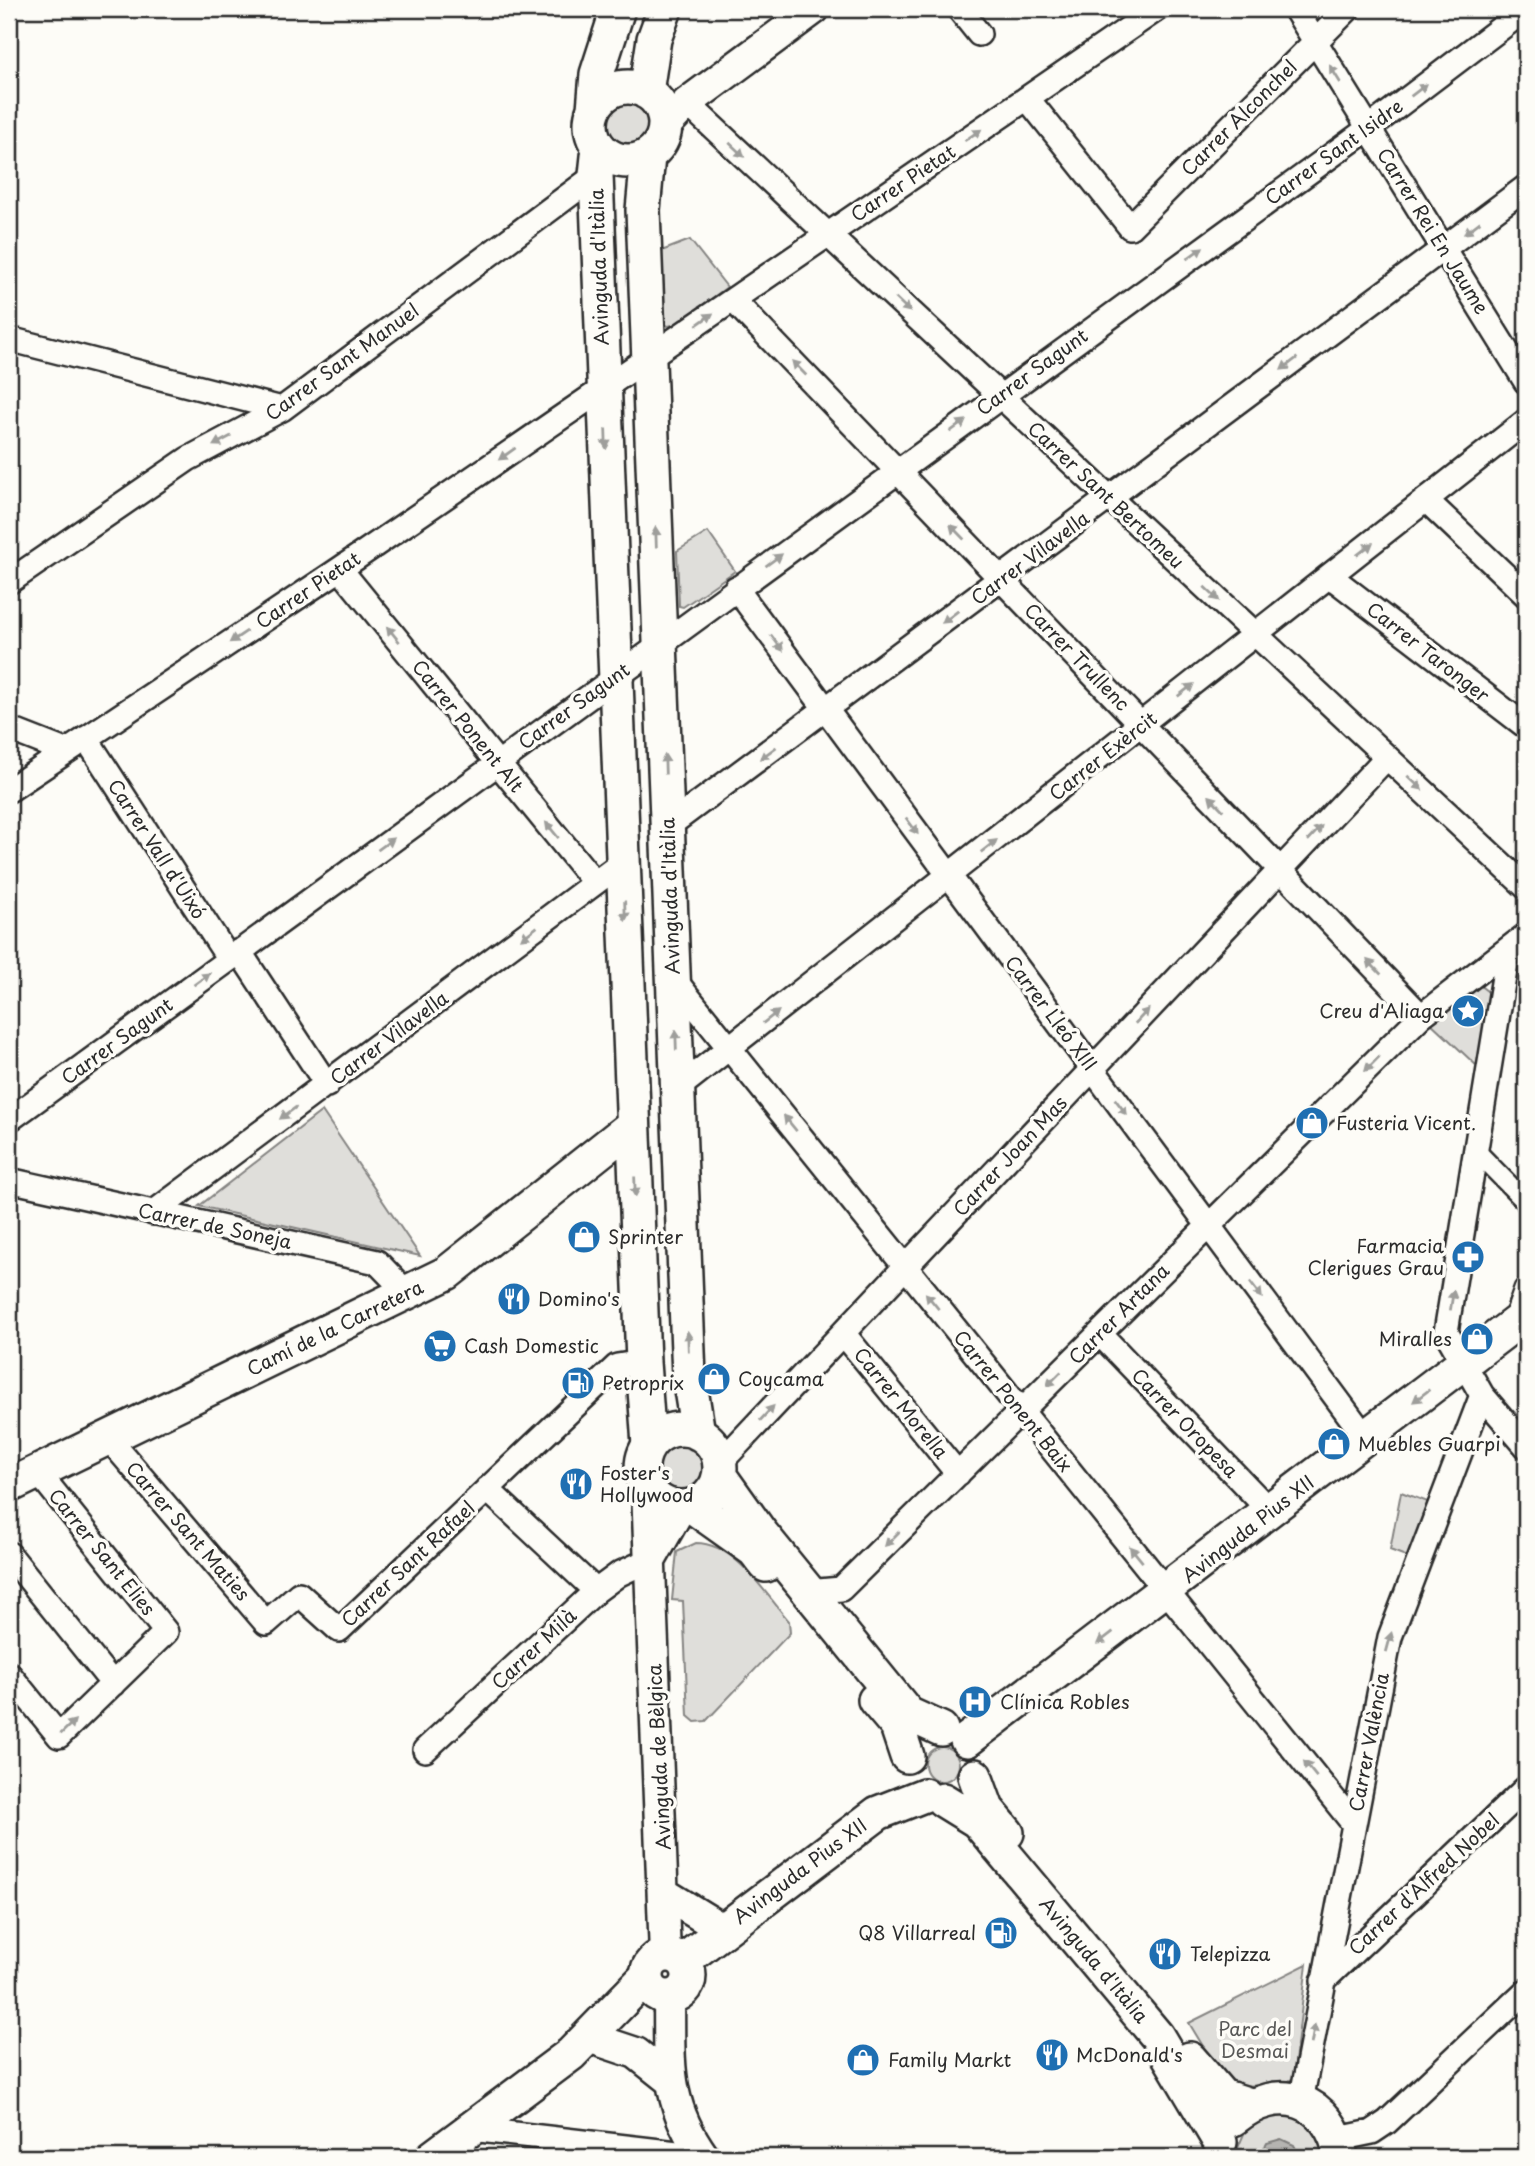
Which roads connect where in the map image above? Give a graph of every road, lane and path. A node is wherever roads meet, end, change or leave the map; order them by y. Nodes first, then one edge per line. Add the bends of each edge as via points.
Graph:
1 (618, 9) edge
2 (665, 9) edge
3 (814, 9) edge
4 (959, 9) edge
5 (1157, 9) edge
6 (1295, 9) edge
7 (1348, 9) edge
8 (1526, 9) edge
9 (979, 34) dead end
10 (1315, 42) junction
11 (646, 92) junction
12 (1027, 98) junction
13 (594, 109) junction
14 (676, 114) junction
15 (1369, 128) junction
16 (648, 156) junction
17 (597, 161) junction
18 (1526, 187) edge
19 (828, 235) junction
20 (1444, 248) junction
21 (1140, 293) joint
22 (733, 300) junction
23 (9, 339) edge
24 (649, 358) junction
25 (1526, 382) edge
26 (604, 388) junction
27 (1000, 395) junction
28 (282, 409) junction
29 (1526, 421) edge
30 (897, 470) junction
31 (1110, 498) junction
32 (1426, 500) junction
33 (341, 569) junction
34 (1330, 576) junction
35 (1002, 579) junction
36 (9, 582) edge
37 (736, 588) junction
38 (1526, 595) edge
39 (1256, 635) junction
40 (660, 644) junction
41 (615, 676) junction
42 (827, 710) junction
43 (1526, 723) edge
44 (1142, 725) junction
45 (9, 729) edge
46 (86, 738) junction
47 (65, 751) junction
48 (1387, 757) junction
49 (497, 763) junction
50 (9, 790) edge
51 (667, 827) junction
52 (623, 862) junction
53 (1280, 870) junction
54 (950, 877) junction
55 (595, 883) junction
56 (1526, 887) edge
57 (1526, 936) edge
58 (1508, 952) junction
59 (234, 955) junction
60 (673, 978) junction
61 (1421, 1016) junction
62 (730, 1050) junction
63 (1093, 1069) junction
64 (327, 1085) junction
65 (678, 1088) junction
66 (9, 1120) edge
67 (633, 1125) junction
68 (1476, 1152) junction
69 (9, 1180) edge
70 (1526, 1202) edge
71 (153, 1213) junction
72 (1209, 1226) junction
73 (905, 1267) junction
74 (1526, 1290) edge
75 (408, 1294) junction
76 (1520, 1319) edge
77 (843, 1333) junction
78 (1100, 1334) junction
79 (643, 1362) junction
80 (1462, 1364) junction
81 (1482, 1395) junction
82 (1021, 1411) junction
83 (698, 1433) junction
84 (1366, 1438) junction
85 (109, 1439) junction
86 (649, 1445) junction
87 (1526, 1446) edge
88 (720, 1470) junction
89 (958, 1474) junction
90 (23, 1479) edge
91 (487, 1489) junction
92 (648, 1489) junction
93 (686, 1507) junction
94 (1270, 1511) junction
95 (9, 1554) edge
96 (651, 1559) junction
97 (596, 1591) junction
98 (1166, 1591) junction
99 (808, 1592) junction
100 (266, 1623) joint
101 (9, 1674) edge
102 (113, 1684) junction
103 (954, 1735) junction
104 (425, 1750) dead end
105 (975, 1776) junction
106 (920, 1781) junction
107 (1526, 1788) edge
108 (1353, 1823) junction
109 (665, 1894) junction
110 (722, 1929) junction
111 (665, 1978) junction
112 (1323, 1981) junction
113 (1526, 1991) edge
114 (586, 2048) junction
115 (670, 2080) junction
116 (1301, 2101) junction
117 (1250, 2105) junction
118 (471, 2129) junction
119 (1340, 2148) edge
120 (1220, 2149) edge
121 (433, 2157) edge
122 (703, 2157) edge

1 - 13 main road via 597,74
2 - 11 main road via 653,39
3 - 14 street
4 - 9 street
5 - 12 street, Carrer Pietat
6 - 10 street, Carrer Rei En Jaume
7 - 10 street, Carrer Alconchel
15 -> 8 street, Carrer Sant Isidre
10 - 12 street, Carrer Alconchel via 1129,228
15 -> 10 street, Carrer Rei En Jaume
11 - 13 main road via 622,88 601,99
11 - 14 main road
19 -> 12 street, Carrer Pietat
13 - 17 main road
14 - 16 main road
14 -> 19 street, Carrer Sant Bertomeu
15 - 20 street, Carrer Rei En Jaume
21 -> 15 street, Carrer Sant Isidre
16 - 17 main road
16 - 24 main road, Avinguda d'Itàlia via 643,210
17 - 26 main road, Avinguda d'Itàlia
17 - 28 street, Carrer Sant Manuel
18 -> 20 street, Carrer Vilavella
19 - 22 street, Carrer Pietat
19 -> 27 street, Carrer Sant Bertomeu
20 - 25 street, Carrer Rei En Jaume
20 -> 31 street, Carrer Vilavella
21 - 27 street, Carrer Sagunt
24 -> 22 street, Carrer Pietat
30 -> 22 street, Carrer Trullenc
23 - 28 street
24 - 26 street
40 -> 24 main road, Avinguda d'Itàlia
26 -> 33 street, Carrer Pietat
26 -> 41 main road, Avinguda d'Itàlia
30 -> 27 street, Carrer Sagunt
27 - 31 street, Carrer Sant Bertomeu
28 -> 36 street, Carrer Sant Manuel via 188,459
29 - 32 street, Carrer Exèrcit
35 -> 30 street, Carrer Trullenc
37 -> 30 street, Carrer Sagunt
31 - 35 street, Carrer Vilavella
31 -> 39 street, Carrer Sant Bertomeu
34 -> 32 street, Carrer Exèrcit
32 - 38 street
33 -> 46 street, Carrer Pietat
49 -> 33 street, Carrer Ponent Alt
34 - 39 street, Carrer Exèrcit
34 - 43 street, Carrer Taronger
35 -> 42 street, Carrer Vilavella
35 - 44 street, Carrer Trullenc
37 - 40 street, Carrer Sagunt
37 -> 42 street, Carrer Lleó XIII
44 -> 39 street, Carrer Exèrcit
39 - 48 street, Carrer Sant Bertomeu
40 - 41 street, Carrer Sagunt
51 -> 40 main road, Avinguda d'Itàlia
41 - 49 street, Carrer Sagunt
41 - 52 main road, Avinguda d'Itàlia
42 -> 51 street, Carrer Vilavella
42 -> 54 street, Carrer Lleó XIII
53 -> 44 street, Carrer Trullenc
54 -> 44 street, Carrer Exèrcit
45 - 47 street
46 - 47 street, Carrer Pietat
46 - 59 street, Carrer Vall d'Uixó
47 - 50 street, Carrer Pietat
53 -> 48 street, Carrer Joan Mas
48 -> 56 street, Carrer Sant Bertomeu
55 -> 49 street, Carrer Ponent Alt
59 -> 49 street, Carrer Sagunt
51 - 60 main road, Avinguda d'Itàlia
52 - 55 street, Carrer Vilavella
52 -> 67 main road, Avinguda d'Itàlia
61 -> 53 street, Carrer Trullenc
63 -> 53 street, Carrer Joan Mas
62 -> 54 street, Carrer Exèrcit
54 - 63 street, Carrer Lleó XIII
55 -> 64 street, Carrer Vilavella
57 - 58 street, Carrer Artana
58 - 61 street, Carrer Artana
58 - 68 street
59 - 64 street, Carrer Vall d'Uixó
66 -> 59 street, Carrer Sagunt
60 - 62 street, Carrer Ponent Baix
65 -> 60 main road, Avinguda d'Itàlia
61 -> 72 street, Carrer Artana
62 - 65 street, Carrer Exèrcit
73 -> 62 street, Carrer Ponent Baix
63 -> 72 street, Carrer Lleó XIII
63 - 73 street, Carrer Joan Mas
64 -> 71 street, Carrer Vilavella
83 -> 65 main road, Avinguda d'Itàlia via 689,1377
67 - 75 main road, Camí de la Carretera via 447,1273
67 -> 79 main road, Avinguda d'Itàlia
68 - 70 street
80 -> 68 street via 1446,1332
69 - 71 street, Carrer de Soneja
71 - 75 street, Carrer de Soneja via 377,1262
72 - 78 street, Carrer Artana
72 -> 84 street, Carrer Lleó XIII
73 - 77 street, Carrer Joan Mas
82 -> 73 street, Carrer Ponent Baix
74 - 76 street
75 - 85 main road, Camí de la Carretera
76 - 80 main road, Avinguda Pius XII
88 -> 77 street, Carrer Joan Mas
77 - 89 street, Carrer Morella
78 -> 82 street, Carrer Artana
78 - 94 street, Carrer Oropesa
79 - 86 main road, Avinguda d'Itàlia
79 - 91 street, Carrer Sant Rafael via 617,1366
80 - 81 street
80 -> 84 main road, Avinguda Pius XII
81 - 87 street
108 -> 81 street, Carrer València via 1390,1637
82 - 89 street, Carrer Artana
98 -> 82 street, Carrer Ponent Baix
83 - 86 main road via 672,1430
83 - 88 main road via 709,1440
84 - 94 main road, Avinguda Pius XII
85 - 90 main road, Camí de la Carretera
85 - 100 street, Carrer Sant Maties
86 - 92 main road via 641,1467
88 - 93 main road via 710,1495
88 - 99 main road
89 -> 99 street, Carrer Artana via 842,1589
90 - 102 street, Carrer Sant Elies via 166,1632
91 - 97 street, Carrer Sant Rafael
91 - 100 street, Carrer Sant Rafael via 339,1630 299,1594
92 - 93 main road via 656,1499
92 - 96 street, Avinguda de Bèlgica
93 - 96 street
93 - 106 main road via 754,1550 897,1726
94 - 98 main road, Avinguda Pius XII
95 - 102 street
96 - 97 street, Carrer Milà
96 - 109 street, Avinguda de Bèlgica
97 - 104 street, Carrer Milà
98 -> 103 main road, Avinguda Pius XII
108 -> 98 street, Carrer Ponent Baix
99 - 103 main road via 908,1714
101 -> 102 street via 59,1736
103 - 105 main road via 975,1753
103 - 106 main road via 920,1737
105 - 106 main road via 963,1793
105 - 117 main road, Avinguda d'Itàlia via 987,1809 1206,2081 1222,2096
106 - 110 main road, Avinguda Pius XII
106 - 120 main road, Avinguda d'Itàlia via 978,1821 1157,2036
107 - 112 street, Carrer d'Alfred Nobel
108 - 112 street, Carrer València
109 - 110 street, Avinguda Pius XII
109 - 111 street, Avinguda de Bèlgica
110 - 111 main road, Avinguda Pius XII
111 - 114 main road, Avinguda Pius XII
111 - 115 street, Avinguda de Bèlgica
116 -> 112 street, Carrer València
113 - 119 street via 1387,2122
114 - 115 street via 636,2053
114 - 118 main road, Avinguda Pius XII
115 - 122 street, Avinguda de Bèlgica via 677,2110
116 - 117 main road via 1275,2098
116 - 119 main road via 1324,2116
117 - 120 main road via 1231,2120
118 - 121 main road, Avinguda Pius XII
118 - 122 street

